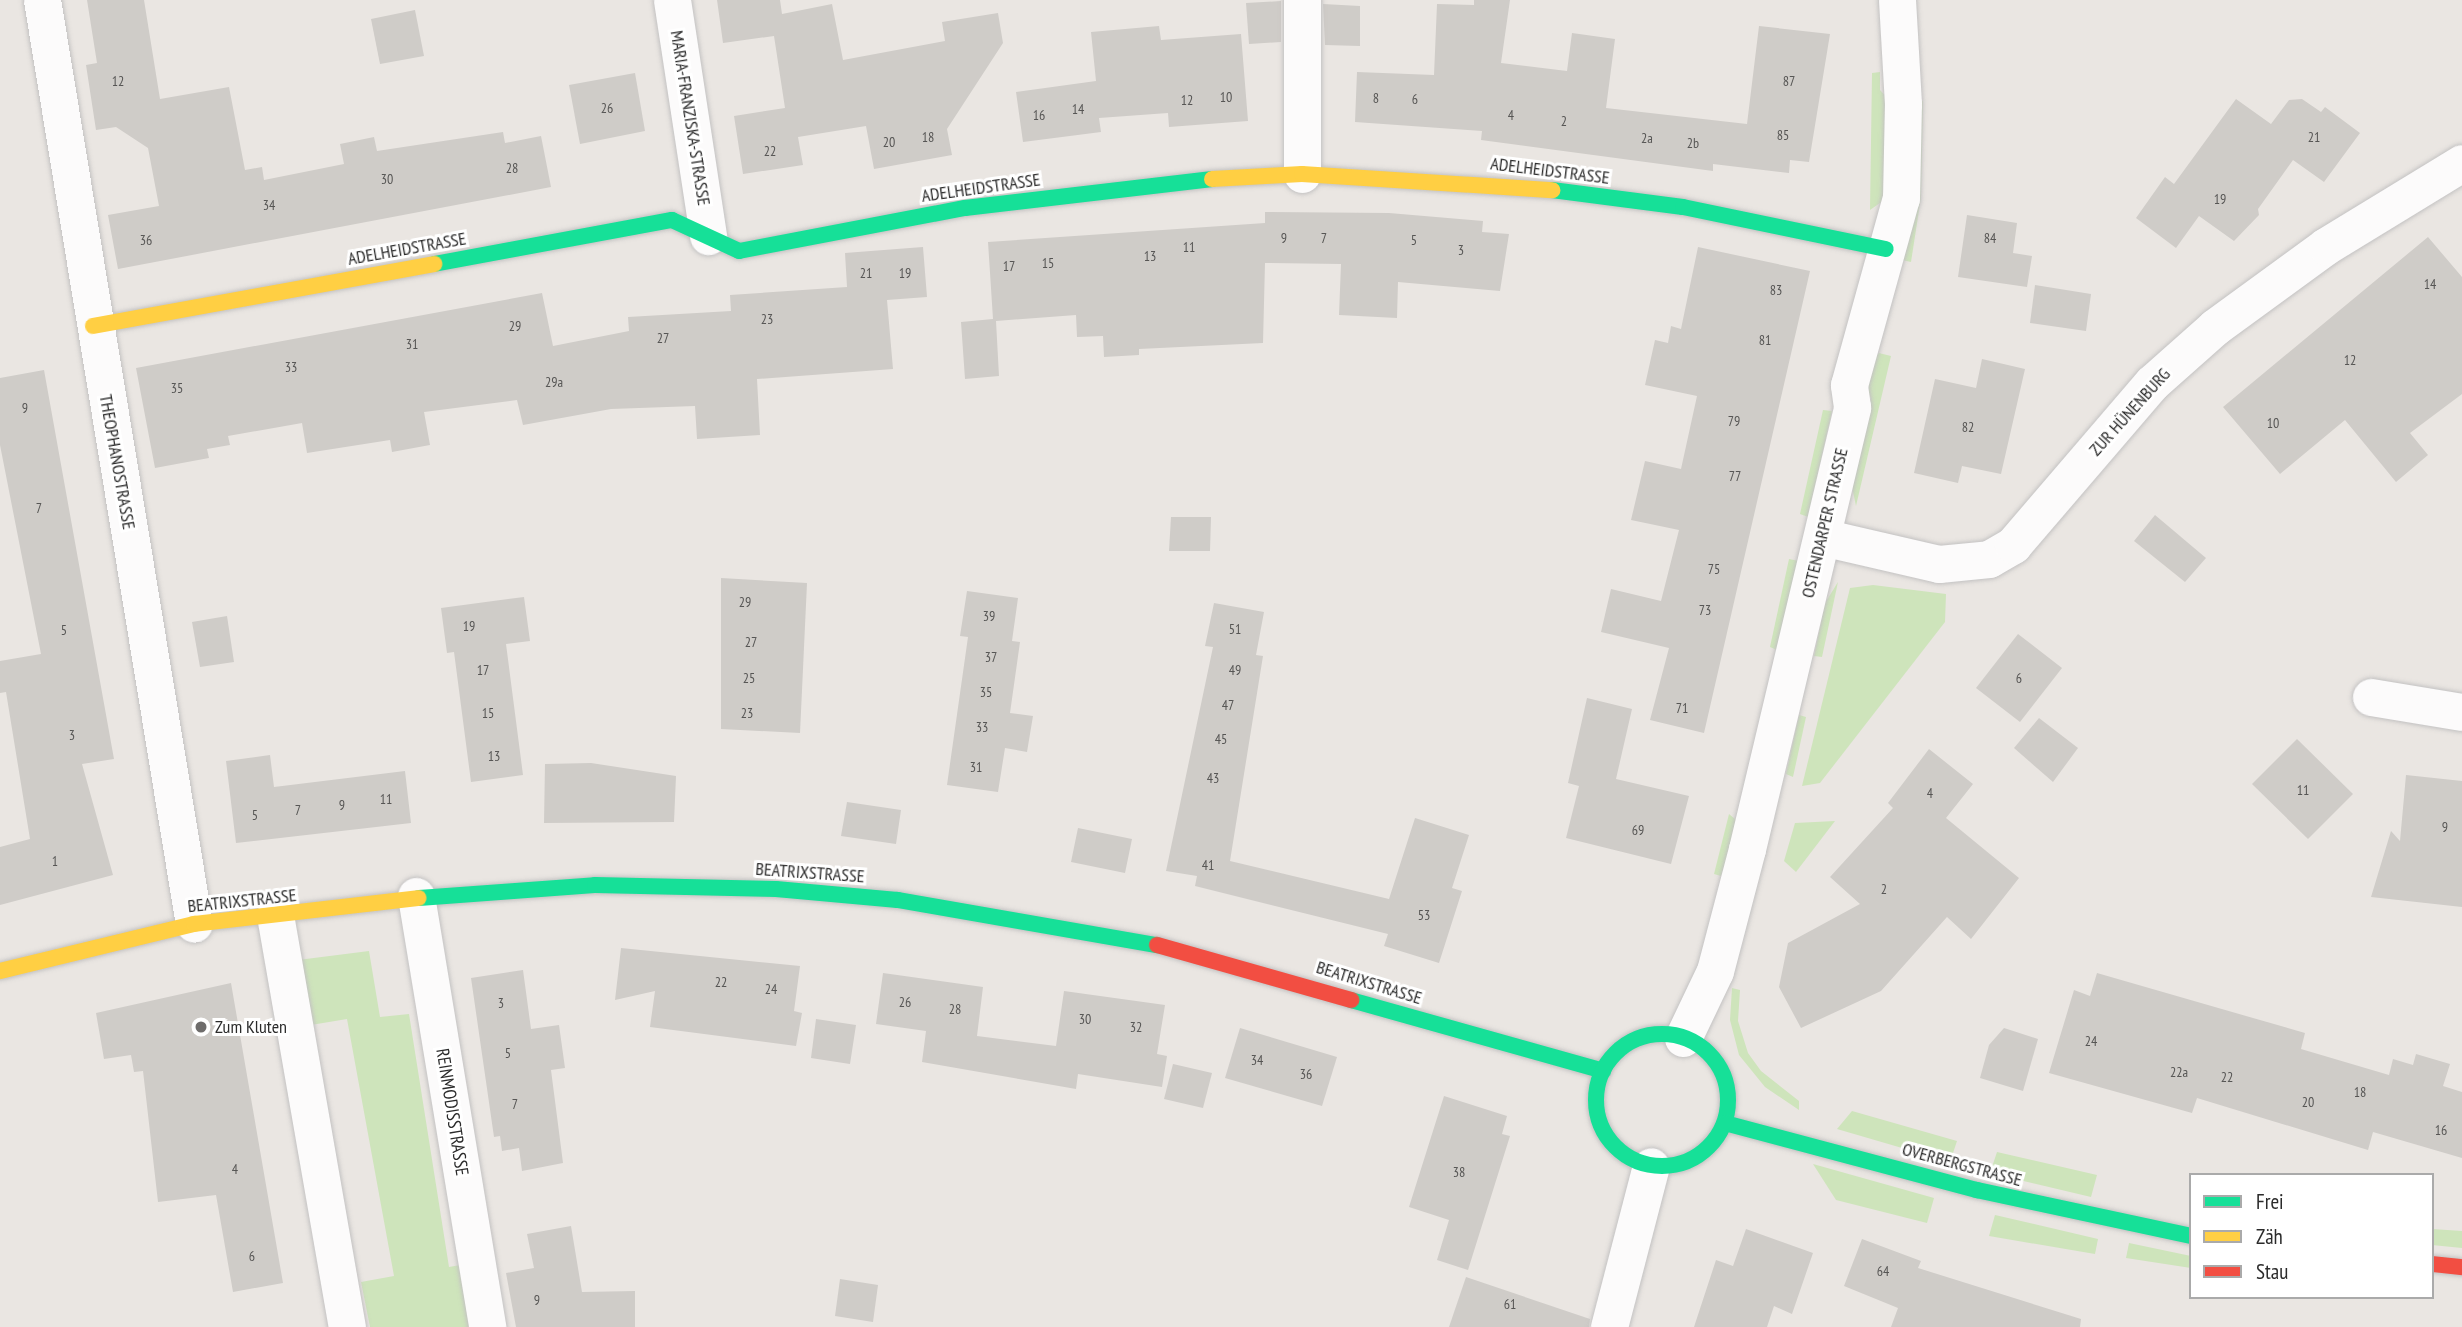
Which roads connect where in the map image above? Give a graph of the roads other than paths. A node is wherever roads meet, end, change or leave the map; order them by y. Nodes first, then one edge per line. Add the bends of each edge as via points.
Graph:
1 (42, 0) edge
2 (672, 0) edge
3 (1302, 0) edge
4 (1897, 0) edge
5 (2462, 163) edge
6 (1303, 174) junction
7 (708, 236) junction
8 (1886, 248) junction
9 (93, 326) junction
10 (1822, 537) junction
11 (2371, 697) dead end
12 (2462, 712) edge
13 (416, 897) junction
14 (275, 915) junction
15 (194, 924) junction
16 (0, 971) edge
17 (1683, 1038) junction
18 (1603, 1071) junction
19 (1725, 1123) junction
20 (1651, 1166) junction
21 (2189, 1236) edge
22 (2434, 1264) edge
23 (2462, 1267) edge
24 (347, 1327) edge
25 (487, 1327) edge
26 (1609, 1327) edge

1 - 9 street, THEOPHANOSTRASSE
2 - 7 street, MARIA-FRANZISKA-STRASSE
3 - 6 street
4 - 8 street, OSTENDARPER STRASSE via 1903,103 1901,198
5 - 10 street, ZUR HÜNENBURG via 2326,246 2215,327 2152,383 2013,545 1989,559 1939,564
6 - 7 street, ADELHEIDSTRASSE via 1168,182 965,208 739,251
6 - 8 street, ADELHEIDSTRASSE via 1524,186 1684,207
7 - 9 street, ADELHEIDSTRASSE via 673,220
8 - 10 street, OSTENDARPER STRASSE via 1849,385 1852,407
9 - 15 street, THEOPHANOSTRASSE
10 - 17 street, OSTENDARPER STRASSE via 1715,971
11 - 12 street
13 - 14 street, BEATRIXSTRASSE via 331,912
13 - 18 street, BEATRIXSTRASSE via 595,885 776,889 1042,920 1197,952 1544,1059
13 - 25 street, REINMODISSTRASSE
14 - 15 street, BEATRIXSTRASSE
14 - 24 street
15 - 16 street, BEATRIXSTRASSE
17 - 18 street via 1656,1035 1629,1044
17 - 19 street via 1702,1048 1721,1072 1729,1102
18 - 20 street via 1597,1112 1604,1130 1632,1159
19 - 20 street via 1696,1157
19 - 21 street, OVERBERGSTRASSE via 1977,1190
20 - 26 street
22 - 23 street

